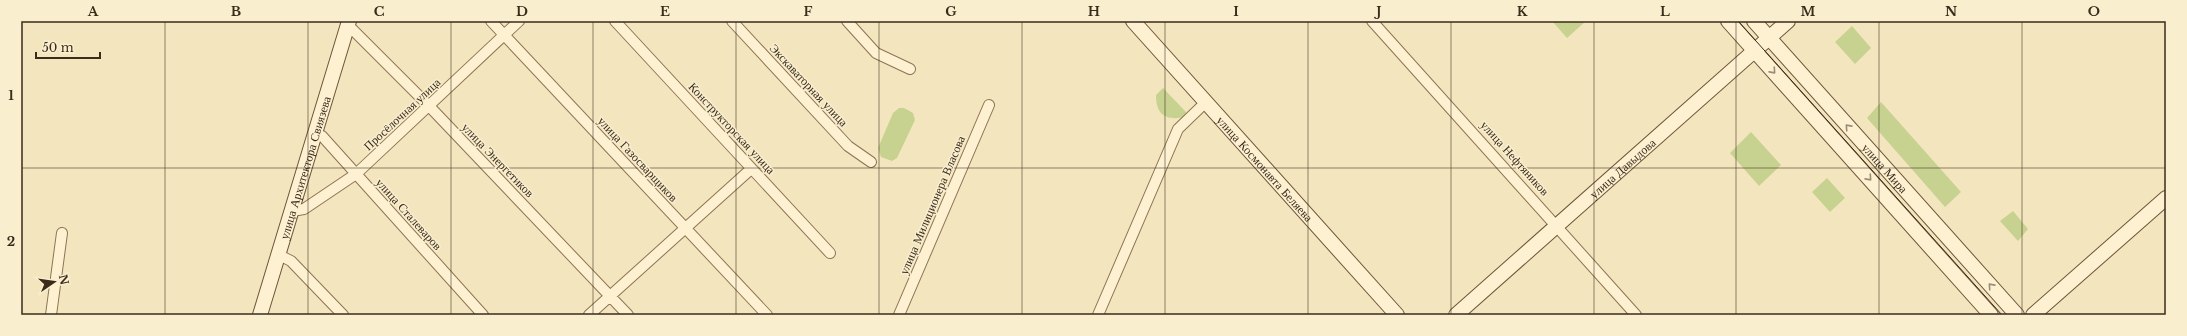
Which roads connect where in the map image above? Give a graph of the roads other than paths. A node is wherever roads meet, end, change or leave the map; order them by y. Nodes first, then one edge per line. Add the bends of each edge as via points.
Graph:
1 (491, 21) edge
2 (519, 21) edge
3 (615, 21) edge
4 (732, 21) edge
5 (847, 21) edge
6 (1133, 21) edge
7 (1372, 21) edge
8 (1728, 21) edge
9 (1754, 21) edge
10 (1788, 21) edge
11 (348, 23) edge
12 (504, 35) junction
13 (1770, 38) junction
14 (1755, 51) junction
15 (910, 69) dead end
16 (1206, 102) junction
17 (989, 105) dead end
18 (429, 106) junction
19 (315, 133) junction
20 (871, 162) dead end
21 (751, 168) junction
22 (356, 174) junction
23 (2166, 198) edge
24 (292, 210) junction
25 (1558, 226) junction
26 (685, 227) junction
27 (62, 233) dead end
28 (830, 253) dead end
29 (279, 255) junction
30 (610, 296) junction
31 (51, 315) edge
32 (260, 315) edge
33 (343, 315) edge
34 (483, 315) edge
35 (589, 315) edge
36 (628, 315) edge
37 (767, 315) edge
38 (899, 315) edge
39 (1098, 315) edge
40 (1397, 315) edge
41 (1456, 315) edge
42 (1636, 315) edge
43 (1991, 315) edge
44 (2017, 315) edge
45 (2033, 315) edge

1 - 12 street, улица Газосварщиков
2 - 12 street, Просёлочная улица
3 - 21 street, Конструкторская улица
4 - 20 street, Экскаваторная улица via 848,146
5 - 15 street via 876,53
6 - 16 main road, улица Космонавта Беляева
7 - 25 street, улица Нефтяников
8 - 14 main road, улица Мира
9 - 13 main road, улица Мира
10 - 13 main road, улица Давыдова
11 - 18 street, улица Энергетиков
11 - 19 main road, улица Архитектора Свиязева
12 - 18 street, Просёлочная улица
12 - 26 street, улица Газосварщиков
13 - 14 main road, улица Давыдова
44 -> 13 main road, улица Мира
14 - 25 main road, улица Давыдова
14 -> 43 main road, улица Мира
16 - 39 street via 1178,129
16 - 40 main road, улица Космонавта Беляева
17 - 38 street, улица Милиционера Власова
18 - 22 street, Просёлочная улица
18 - 30 street, улица Энергетиков
19 - 22 street, улица Сталеваров via 322,136
19 - 24 main road, улица Архитектора Свиязева
21 - 26 street
21 - 28 street, Конструкторская улица
22 - 24 street, Просёлочная улица via 304,209
22 - 34 street, улица Сталеваров
23 - 45 main road
24 - 29 main road, улица Архитектора Свиязева
25 - 41 main road, улица Давыдова
25 - 42 street, улица Нефтяников
26 - 30 street
26 - 37 street, улица Газосварщиков
27 - 31 street
29 - 32 main road, улица Архитектора Свиязева
29 - 33 street via 291,261
30 - 35 street
30 - 36 street, улица Энергетиков

